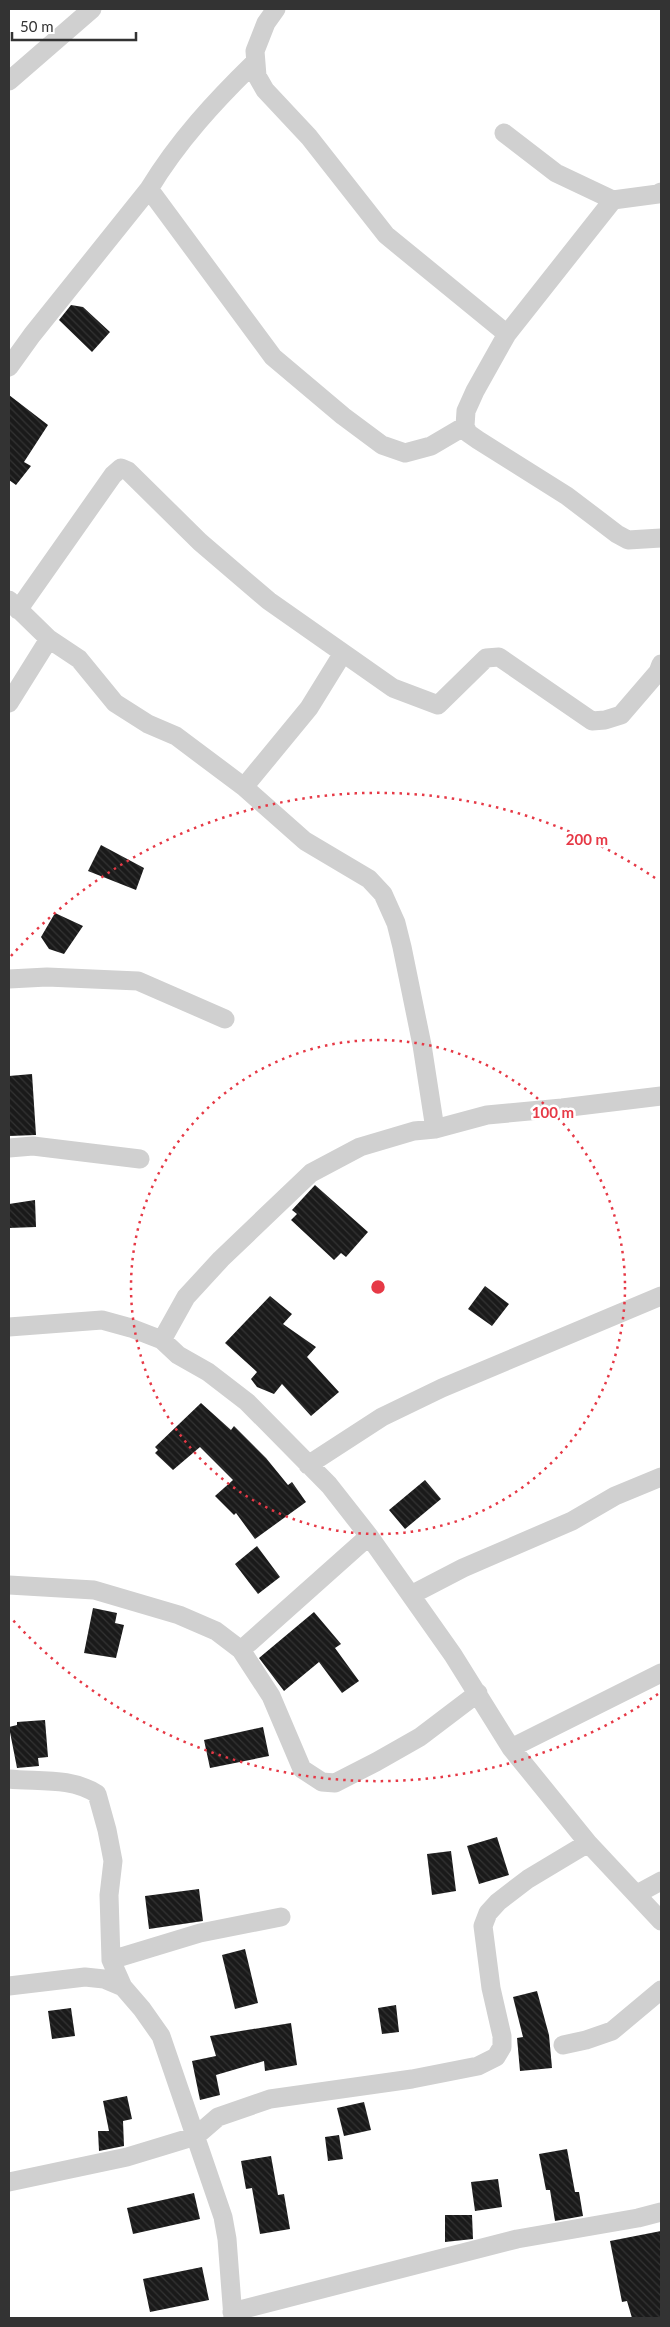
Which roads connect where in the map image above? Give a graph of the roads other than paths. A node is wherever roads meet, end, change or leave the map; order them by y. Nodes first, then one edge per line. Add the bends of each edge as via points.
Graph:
1 (92, 9) edge
2 (276, 9) edge
3 (255, 62) junction
4 (9, 81) edge
5 (504, 133) dead end
6 (149, 189) junction
7 (661, 192) edge
8 (613, 200) junction
9 (507, 334) junction
10 (9, 367) edge
11 (465, 426) junction
12 (661, 538) edge
13 (13, 604) edge
14 (49, 640) junction
15 (344, 653) junction
16 (661, 664) edge
17 (9, 703) edge
18 (244, 787) junction
19 (9, 979) edge
20 (225, 1019) dead end
21 (661, 1096) edge
22 (435, 1129) junction
23 (9, 1148) edge
24 (140, 1159) dead end
25 (661, 1296) edge
26 (9, 1327) edge
27 (162, 1340) junction
28 (308, 1465) junction
29 (661, 1477) edge
30 (369, 1536) junction
31 (9, 1585) edge
32 (410, 1595) junction
33 (241, 1650) junction
34 (661, 1673) edge
35 (478, 1693) junction
36 (511, 1748) junction
37 (9, 1779) edge
38 (588, 1843) junction
39 (661, 1880) edge
40 (637, 1894) junction
41 (281, 1917) dead end
42 (661, 1921) edge
43 (112, 1960) junction
44 (9, 1986) edge
45 (123, 1987) junction
46 (661, 1990) edge
47 (563, 2045) dead end
48 (196, 2136) junction
49 (9, 2182) edge
50 (661, 2212) edge
51 (232, 2315) edge

1 - 4 street
2 - 3 street via 259,37
3 - 6 street via 208,108 165,162
3 - 9 street via 257,76 265,90 309,137 386,235
5 - 8 street via 556,173
6 - 10 street
6 - 11 street via 273,357 343,416 382,445 405,453 431,446
7 - 8 street
8 - 9 street
9 - 11 street via 474,391 466,411
11 - 12 street via 468,433 567,496 617,534 628,540
13 - 14 street
13 - 15 street via 121,468 268,601
14 - 17 street
14 - 18 street via 79,659 115,703 148,724 176,736
15 - 16 street via 393,688 438,705 486,658 499,657 592,721 621,715 658,672
15 - 18 street via 309,708
18 - 22 street via 305,841 369,879 383,894 402,947
19 - 20 street via 47,977 138,981
21 - 22 street via 487,1115
22 - 27 street via 414,1130 360,1147 312,1173 221,1259 186,1297
23 - 24 street via 34,1146
25 - 28 street via 442,1388 382,1417
26 - 27 street via 102,1320
27 - 28 street via 178,1355 208,1372 247,1402
28 - 30 street via 329,1485
29 - 32 street
30 - 32 street
30 - 33 street
31 - 33 street via 94,1590 179,1615 216,1631
32 - 35 street
33 - 35 street via 272,1696 302,1769 322,1782 335,1783 420,1737
34 - 36 street
35 - 36 street
36 - 38 street
37 - 43 street via 53,1780 86,1786 97,1794 113,1861 110,1895
38 - 40 street
38 - 48 street via 528,1879 488,1913 483,1926 491,1988 502,2036 502,2046 496,2057 478,2066 430,2075 270,2099 218,2117
39 - 40 street
40 - 42 street
41 - 43 street via 200,1933
43 - 45 street
44 - 45 street via 84,1977 104,1979
45 - 48 street via 161,2036
46 - 47 street via 612,2031
48 - 49 street via 127,2157
48 - 51 street via 223,2217
50 - 51 street via 517,2239

